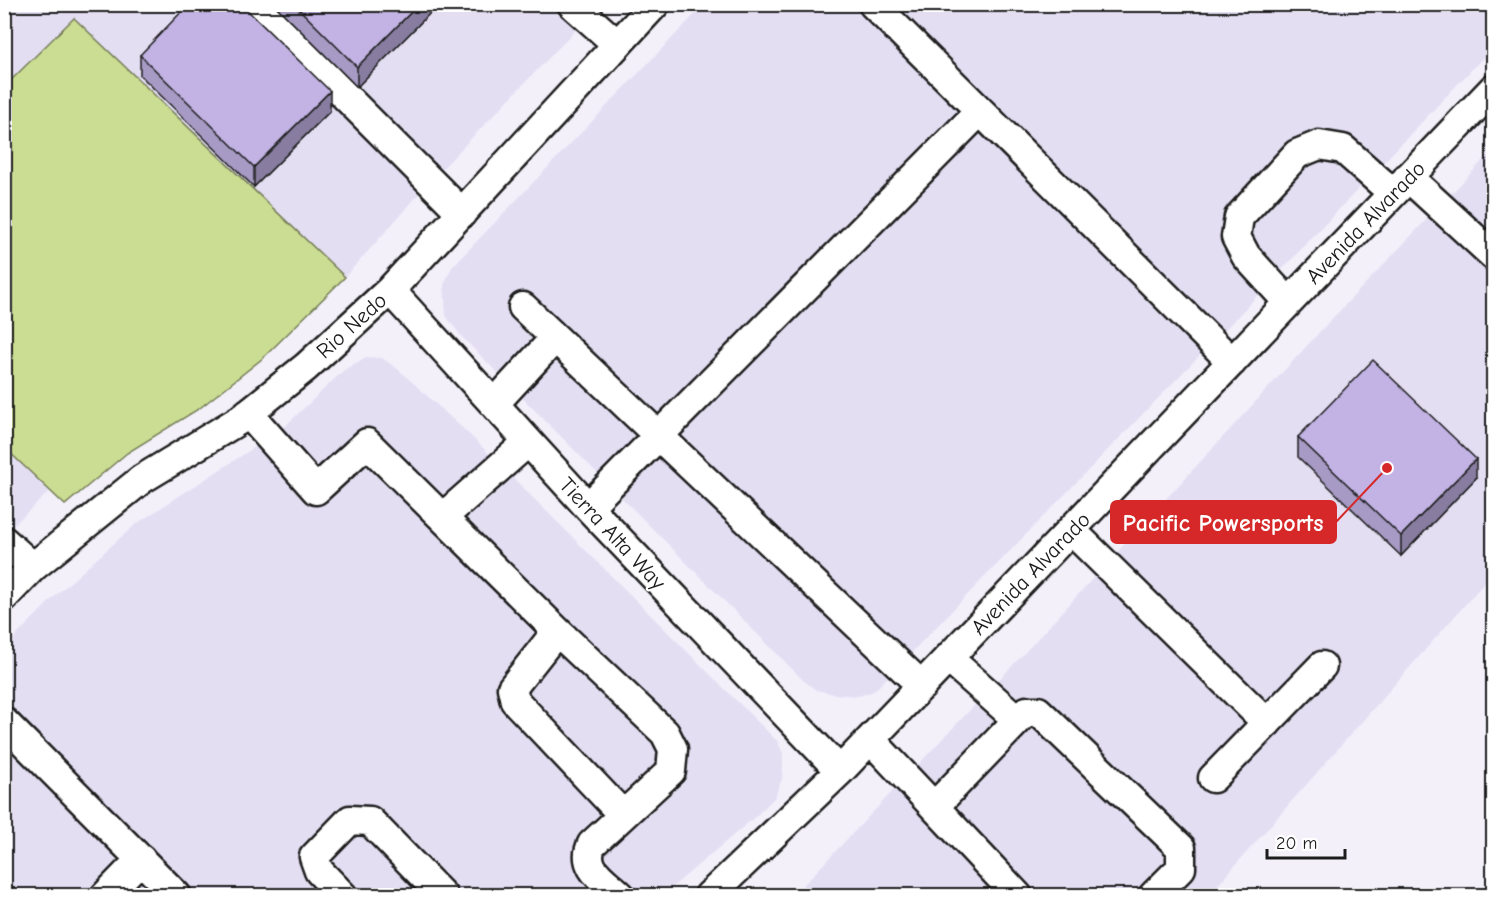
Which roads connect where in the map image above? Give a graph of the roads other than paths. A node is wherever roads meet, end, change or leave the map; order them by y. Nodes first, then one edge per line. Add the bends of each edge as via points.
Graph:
1 (253, 4) edge
2 (572, 4) edge
3 (655, 4) edge
4 (873, 4) edge
5 (617, 44) junction
6 (1494, 88) edge
7 (980, 111) junction
8 (1400, 185) junction
9 (462, 213) junction
10 (1494, 256) edge
11 (390, 290) junction
12 (1288, 302) junction
13 (523, 308) dead end
14 (555, 338) junction
15 (1232, 362) junction
16 (494, 404) junction
17 (248, 413) junction
18 (659, 435) junction
19 (528, 442) junction
20 (588, 507) junction
21 (443, 517) junction
22 (1071, 530) junction
23 (4, 541) edge
24 (33, 567) junction
25 (4, 597) edge
26 (557, 631) junction
27 (948, 658) junction
28 (1322, 666) dead end
29 (921, 686) junction
30 (1020, 718) junction
31 (4, 722) edge
32 (1267, 723) junction
33 (870, 740) junction
34 (840, 771) junction
35 (1213, 778) dead end
36 (934, 807) junction
37 (622, 814) junction
38 (141, 859) junction
39 (105, 896) edge
40 (177, 896) edge
41 (344, 896) edge
42 (443, 896) edge
43 (621, 896) edge
44 (709, 896) edge
45 (1018, 896) edge
46 (1152, 896) edge

1 - 9 street
2 - 5 street
3 - 5 street, Rio Nedo
4 - 7 street
5 - 9 street, Rio Nedo
6 - 8 street, Avenida Alvarado
7 - 15 street
7 - 18 street
8 - 10 street
8 - 12 street, Avenida Alvarado
8 - 12 street via 1343,149 1319,145 1298,154 1239,217 1236,237 1246,256
9 - 11 street, Rio Nedo
11 - 16 street, Tierra Alta Way
11 - 17 street, Rio Nedo via 306,367
12 - 15 street, Avenida Alvarado
13 - 14 street
14 - 16 street
14 - 18 street
15 - 22 street, Avenida Alvarado
16 - 19 street, Tierra Alta Way
17 - 21 street via 316,490 367,443
17 - 24 street, Rio Nedo via 142,479
18 - 20 street
18 - 29 street
19 - 20 street, Tierra Alta Way
19 - 21 street
20 - 34 street, Tierra Alta Way
21 - 26 street
22 - 27 street, Avenida Alvarado
22 - 32 street
23 - 24 street
24 - 25 street, Rio Nedo
26 - 37 street via 518,677 512,688 515,700
26 - 37 street via 665,733 673,749 671,771
27 - 29 street, Avenida Alvarado
27 - 30 street via 1004,709
28 - 32 street
29 - 33 street, Avenida Alvarado
30 - 36 street
30 - 46 street via 1027,711 1038,711 1181,848 1180,868
31 - 38 street
32 - 35 street
33 - 34 street, Avenida Alvarado
33 - 36 street
34 - 44 street, Avenida Alvarado
36 - 45 street
37 - 43 street via 587,854 589,867
38 - 39 street
38 - 40 street
41 - 42 street via 319,872 314,857 350,820 370,821

